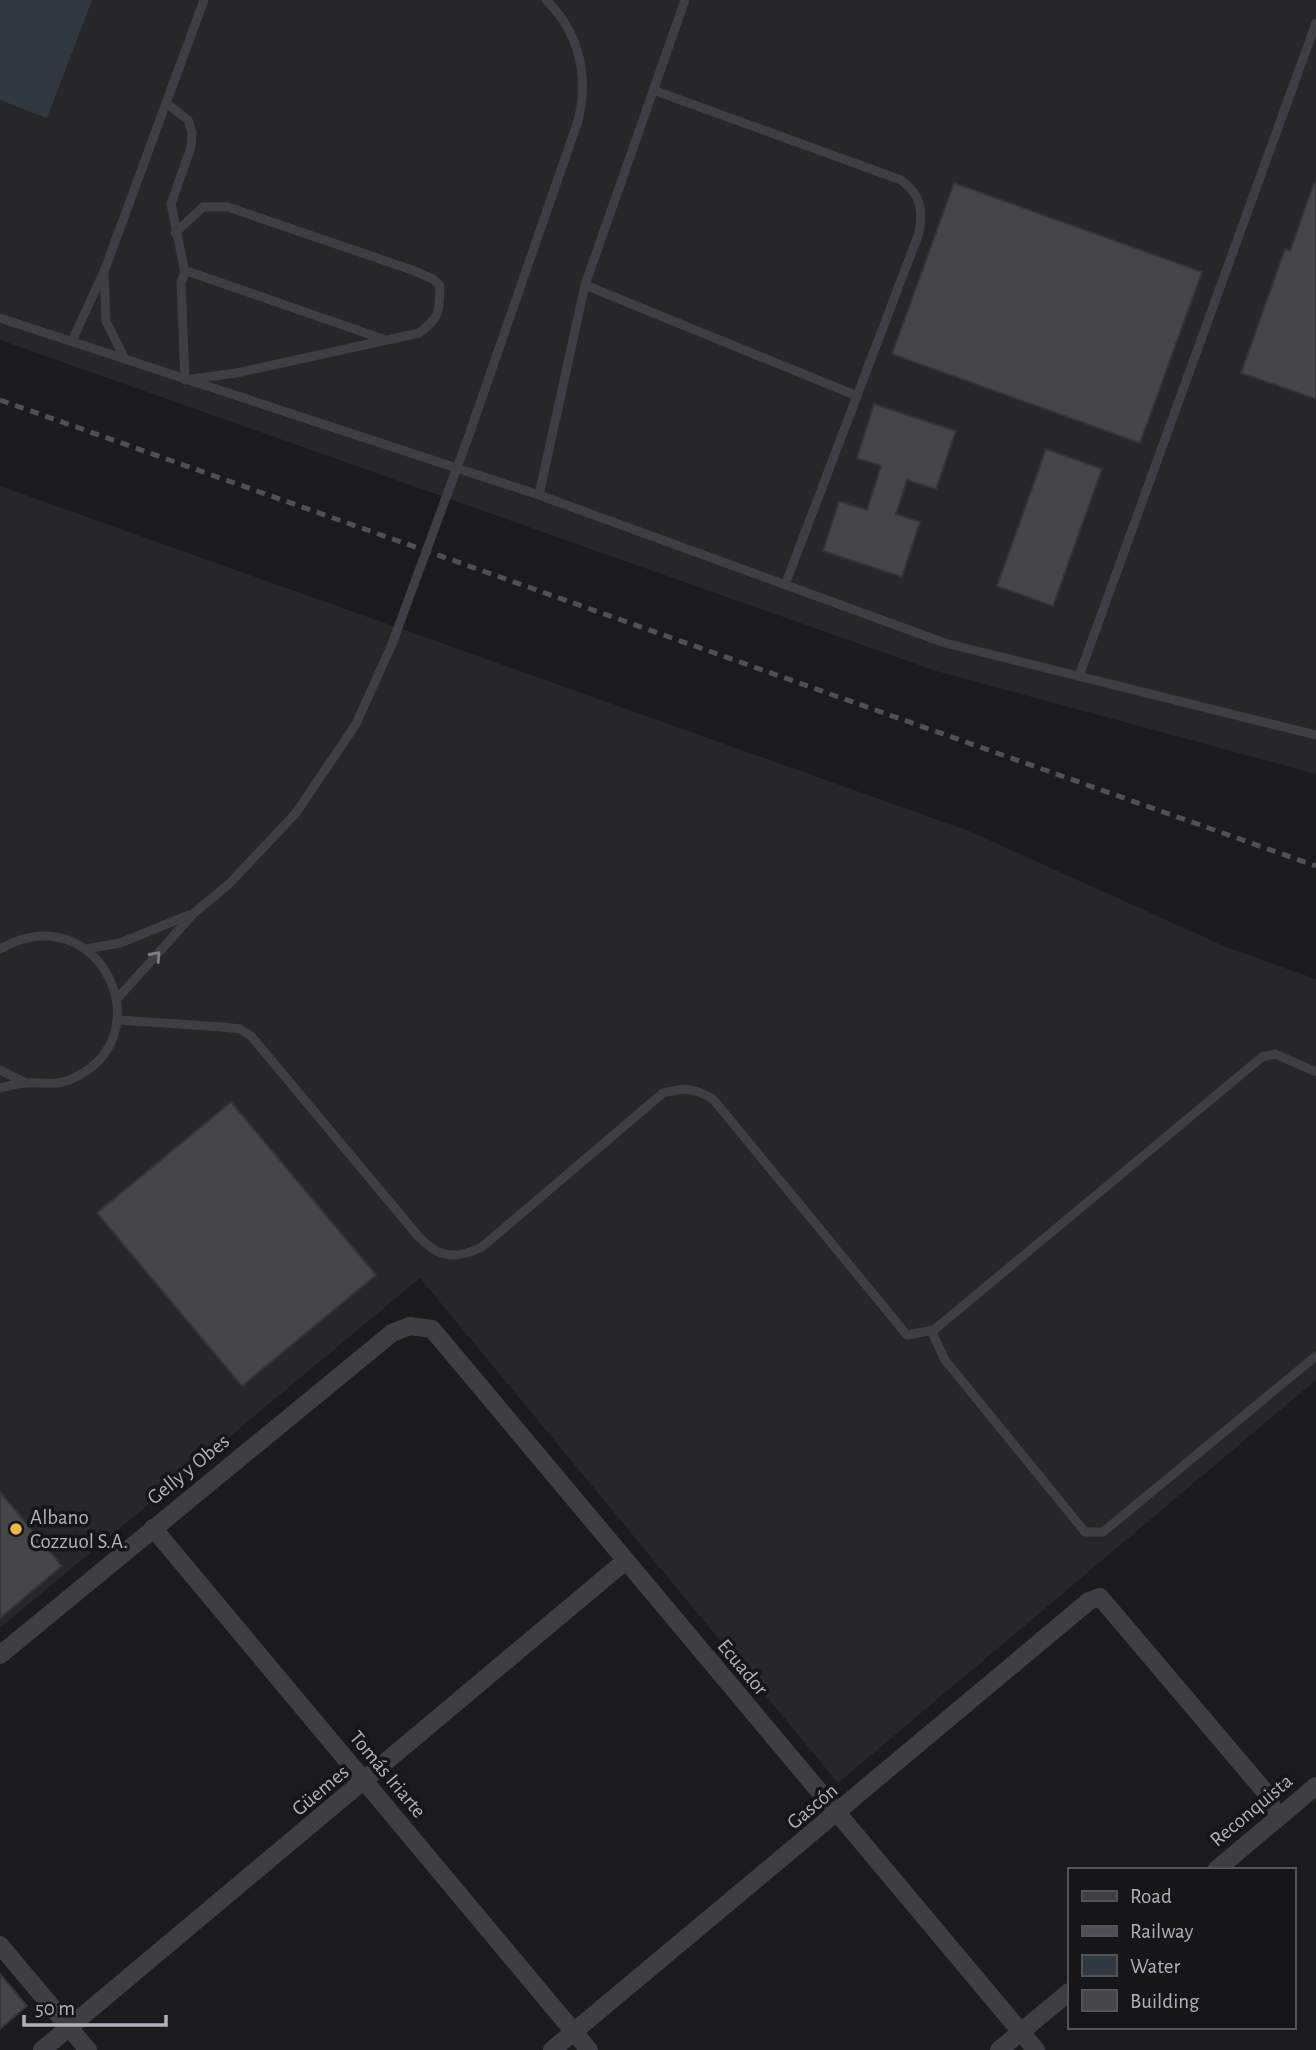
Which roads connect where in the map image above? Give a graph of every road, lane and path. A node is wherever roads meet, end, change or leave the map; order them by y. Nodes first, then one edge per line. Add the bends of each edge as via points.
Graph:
1 (204, 0) edge
2 (546, 0) edge
3 (685, 0) edge
4 (1316, 23) edge
5 (653, 90) junction
6 (166, 103) junction
7 (175, 233) junction
8 (105, 269) junction
9 (185, 273) junction
10 (585, 285) junction
11 (0, 318) edge
12 (383, 340) junction
13 (72, 341) junction
14 (125, 359) junction
15 (185, 380) junction
16 (857, 396) junction
17 (539, 495) junction
18 (785, 585) junction
19 (1079, 676) junction
20 (1316, 735) edge
21 (194, 913) junction
22 (86, 949) junction
23 (0, 950) edge
24 (117, 999) junction
25 (118, 1020) junction
26 (0, 1070) edge
27 (1316, 1072) edge
28 (26, 1083) junction
29 (0, 1088) edge
30 (410, 1326) joint
31 (931, 1330) junction
32 (1316, 1356) edge
33 (153, 1528) junction
34 (624, 1562) junction
35 (0, 1656) edge
36 (366, 1782) junction
37 (1316, 1786) edge
38 (838, 1814) junction
39 (1277, 1819) junction
40 (1218, 1868) edge
41 (0, 1945) edge
42 (1068, 1993) edge
43 (69, 2027) junction
44 (573, 2032) junction
45 (1021, 2032) junction
46 (42, 2050) edge
47 (88, 2050) edge
48 (552, 2050) edge
49 (589, 2050) edge
50 (999, 2050) edge
51 (1037, 2050) edge

1 - 6 lane
2 - 21 lane, bridge via 557,11 578,54 585,93 469,435 392,644 356,724 303,803 236,877
3 - 5 lane
4 - 19 lane
5 - 10 lane
5 - 16 lane via 901,180 920,201 919,233
6 - 7 lane via 188,120 192,132 171,204
6 - 8 lane
7 - 9 lane
7 - 12 lane via 202,207 228,207 433,279 440,286 435,321 419,332
8 - 13 lane
8 - 14 lane via 106,321
9 - 12 lane via 195,272
9 - 15 lane via 181,282
10 - 16 lane
10 - 17 lane
11 - 13 lane
12 - 15 lane
13 - 14 lane
14 - 15 lane
15 - 17 lane
16 - 18 lane
17 - 18 lane
18 - 19 lane via 945,643
19 - 20 lane
21 - 22 lane via 120,943
24 -> 21 lane
22 - 23 lane via 52,936 24,939
22 - 24 lane via 112,980
24 - 25 lane
25 - 28 lane via 112,1040 86,1072 57,1083
25 - 31 lane via 240,1029 251,1036 418,1236 444,1256 462,1256 482,1247 663,1093 697,1089 713,1099 907,1335
26 - 28 lane
27 - 31 lane via 1275,1054 1262,1056
28 - 29 lane
30 - 33 street, Gelly y Obes via 392,1333
30 - 34 street, Ecuador via 432,1329
31 - 32 lane via 945,1360 1085,1532 1093,1534 1103,1532
33 - 35 street, Gelly y Obes
33 - 36 street, Tomás Iriarte
34 - 36 street, Güemes
34 - 38 street, Ecuador
36 - 43 street, Güemes
36 - 44 street, Tomás Iriarte
37 - 39 street, Reconquista
38 - 39 street, Gascón via 1089,1601 1100,1597 1267,1794
38 - 44 street, Gascón
38 - 45 street, Ecuador
39 - 40 street, Reconquista
41 - 43 street
42 - 45 street
43 - 46 street, Güemes
43 - 47 street
44 - 48 street, Gascón
44 - 49 street, Tomás Iriarte
45 - 50 street
45 - 51 street, Ecuador

